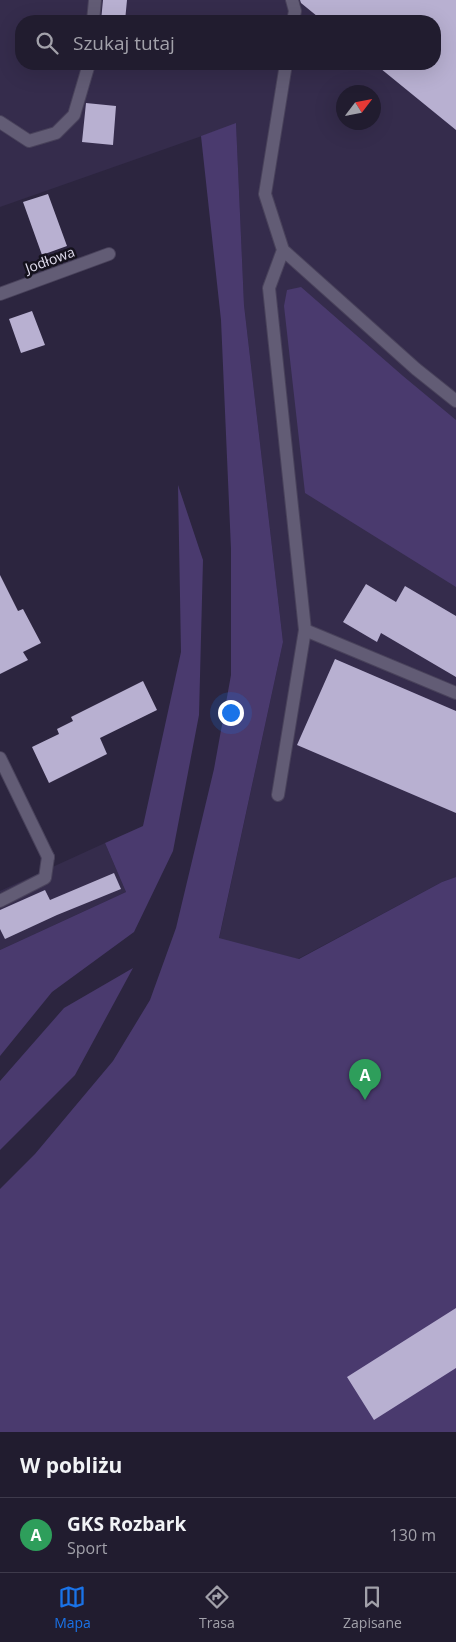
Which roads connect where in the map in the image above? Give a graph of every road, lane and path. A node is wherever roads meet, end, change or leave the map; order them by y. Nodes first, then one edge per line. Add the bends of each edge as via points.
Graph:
1 (94, 0) edge
2 (292, 0) edge
3 (93, 15) edge
4 (294, 15) edge
5 (87, 70) edge
6 (285, 70) edge
7 (0, 122) edge
8 (283, 250) junction
9 (109, 254) dead end
10 (0, 294) edge
11 (456, 402) edge
12 (306, 630) junction
13 (456, 693) edge
14 (0, 758) edge
15 (278, 795) dead end
16 (0, 901) edge

1 - 3 street
2 - 4 street
5 - 7 street via 74,115 56,133 29,141
6 - 8 street via 265,194
8 - 11 street
8 - 12 street via 269,288
9 - 10 street, Jodłowa
12 - 13 street
12 - 15 street
14 - 16 street via 48,858 45,878

